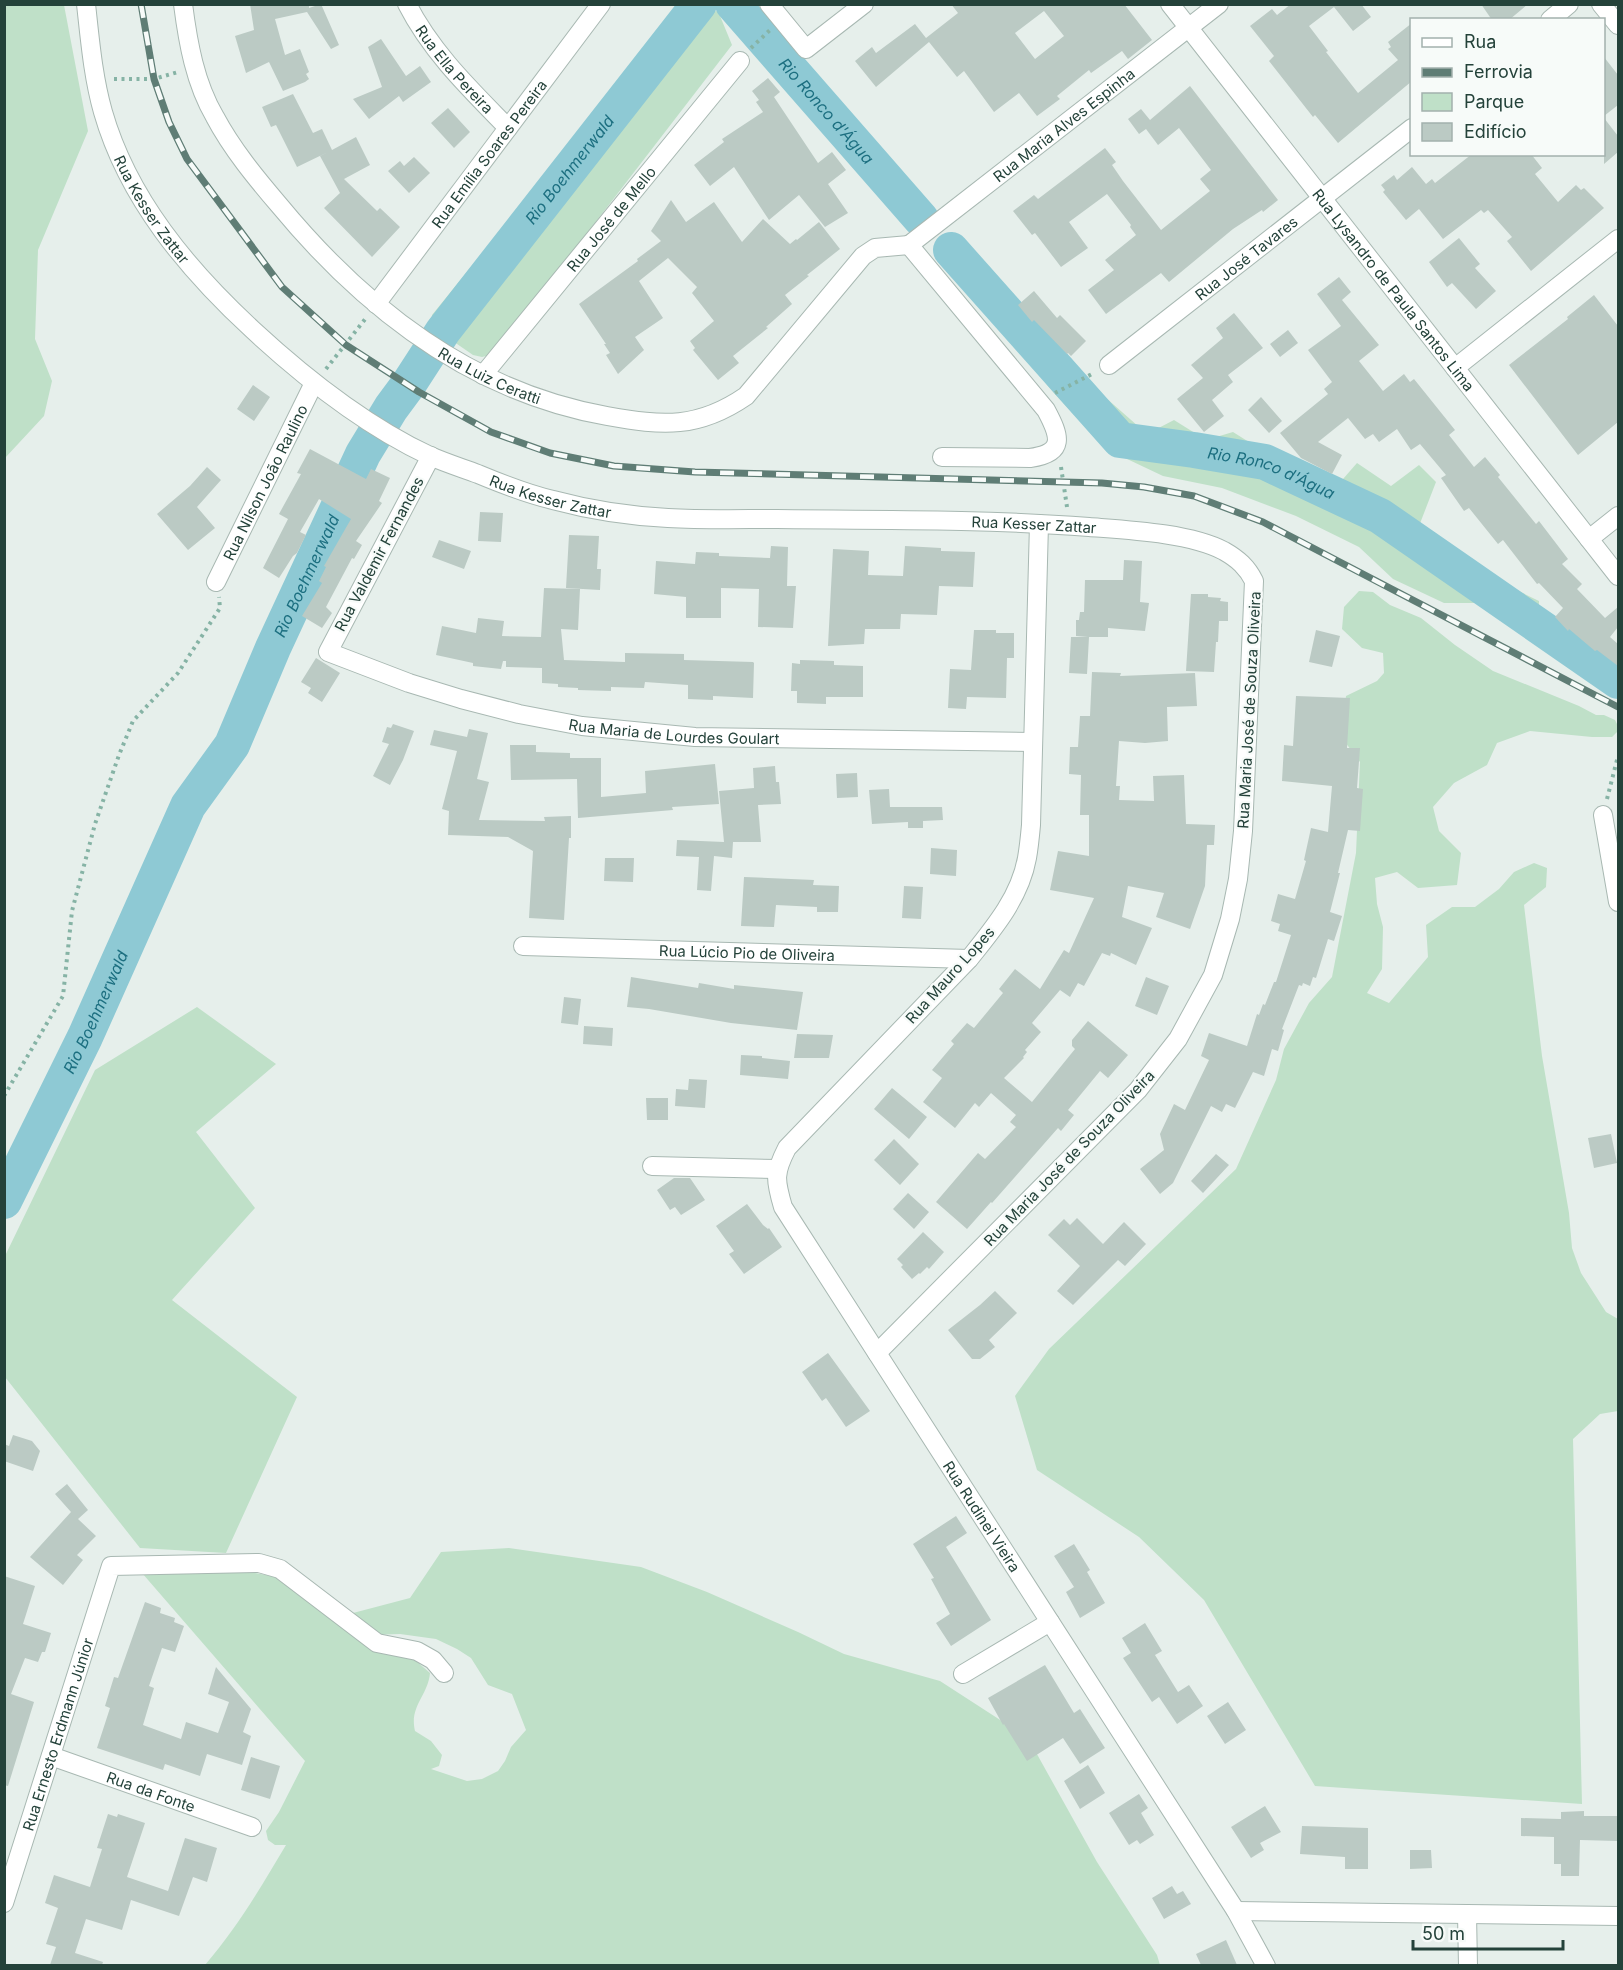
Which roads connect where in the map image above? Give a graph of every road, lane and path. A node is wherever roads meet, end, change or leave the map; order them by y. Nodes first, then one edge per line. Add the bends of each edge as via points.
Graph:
1 (86, 4) edge
2 (183, 4) edge
3 (407, 4) edge
4 (601, 4) edge
5 (769, 4) edge
6 (864, 4) edge
7 (1170, 4) edge
8 (1219, 4) edge
9 (1569, 4) edge
10 (1601, 4) edge
11 (1552, 18) edge
12 (776, 24) dead end
13 (1618, 25) edge
14 (1189, 29) junction
15 (756, 43) dead end
16 (740, 61) dead end
17 (195, 67) junction
18 (95, 79) junction
19 (508, 128) junction
20 (1410, 130) edge
21 (1322, 198) junction
22 (1618, 239) edge
23 (909, 245) junction
24 (376, 304) junction
25 (1109, 365) dead end
26 (1455, 368) junction
27 (483, 375) junction
28 (1080, 380) dead end
29 (314, 383) junction
30 (1056, 392) dead end
31 (1056, 447) junction
32 (431, 456) junction
33 (942, 457) dead end
34 (1618, 516) edge
35 (1039, 524) junction
36 (1070, 526) junction
37 (1590, 539) junction
38 (1618, 576) edge
39 (1254, 581) joint
40 (216, 582) joint
41 (328, 652) joint
42 (1033, 742) junction
43 (1618, 756) edge
44 (1603, 815) joint
45 (1618, 902) edge
46 (523, 945) dead end
47 (969, 959) junction
48 (4, 1096) edge
49 (652, 1166) dead end
50 (777, 1169) junction
51 (877, 1353) junction
52 (1050, 1622) junction
53 (444, 1673) dead end
54 (963, 1674) dead end
55 (51, 1756) junction
56 (252, 1827) dead end
57 (4, 1903) edge
58 (1236, 1911) junction
59 (1467, 1914) junction
60 (1618, 1916) edge
61 (1266, 1965) edge
62 (1468, 1965) edge

1 - 18 street, Rua Kesser Zattar
2 - 17 street, Rua Luiz Ceratti
3 - 19 street, Rua Ella Pereira via 439,54
4 - 19 street, Rua Emília Soares Pereira
5 - 6 street via 806,49
7 - 14 street, Rua Lysandro de Paula Santos Lima
8 - 14 street, Rua Maria Alves Espinha
9 - 11 street
10 - 13 street
12 - 15 path
14 - 21 street, Rua Lysandro de Paula Santos Lima
14 - 23 street, Rua Maria Alves Espinha
16 - 27 street, Rua José de Mello
17 - 18 path via 154,79
17 - 24 street, Rua Luiz Ceratti via 214,117 260,183 320,252
18 - 29 street, Rua Kesser Zattar via 119,158 148,209 208,285 251,329
19 - 24 street, Rua Emília Soares Pereira
20 - 21 street, Rua José Tavares
21 - 25 street, Rua José Tavares
21 - 26 street, Rua Lysandro de Paula Santos Lima
22 - 26 street
23 - 27 street, Rua Luiz Ceratti via 875,248 863,256 746,396 703,418 682,423 649,422 595,414 543,400
23 - 31 street via 1046,410 1053,423
24 - 27 street, Rua Luiz Ceratti via 442,354
24 - 29 path
26 - 37 street, Rua Lysandro de Paula Santos Lima
28 - 30 path
29 - 32 street, Rua Kesser Zattar via 387,433
29 - 40 street, Rua Nilson João Raulino
31 - 33 street via 1051,454 1030,458
31 - 36 path
32 - 35 street, Rua Kesser Zattar via 553,500 627,514 668,518
32 - 41 street, Rua Valdemir Fernandes
34 - 37 street
35 - 36 street, Rua Kesser Zattar
35 - 42 street, Rua Mauro Lopes
36 - 39 street, Rua Kesser Zattar via 1180,537 1222,550 1246,566
37 - 38 street, Rua Lysandro de Paula Santos Lima
39 - 51 street, Rua Maria José de Souza Oliveira via 1243,831 1230,919 1213,975 1178,1039 1138,1090
40 - 48 path via 220,608 178,673 133,721 95,824 72,911 63,996
41 - 42 street, Rua Maria de Lourdes Goulart via 451,696 582,726 695,736
42 - 47 street, Rua Mauro Lopes via 1031,825 1021,881 994,928
43 - 44 path
44 - 45 street
46 - 47 street, Rua Lúcio Pio de Oliveira
47 - 50 street, Rua Mauro Lopes via 787,1148
49 - 50 street
50 - 51 street, Rua Rudinei Vieira via 783,1206
51 - 52 street, Rua Rudinei Vieira
52 - 54 street
52 - 58 street, Rua Rudinei Vieira
53 - 55 street, Rua Ernesto Erdmann Júnior via 433,1660 417,1651 377,1643 271,1565 111,1566
55 - 56 street, Rua da Fonte
55 - 57 street, Rua Ernesto Erdmann Júnior
58 - 59 street
58 - 61 street, Rua Rudinei Vieira
59 - 60 street
59 - 62 street

